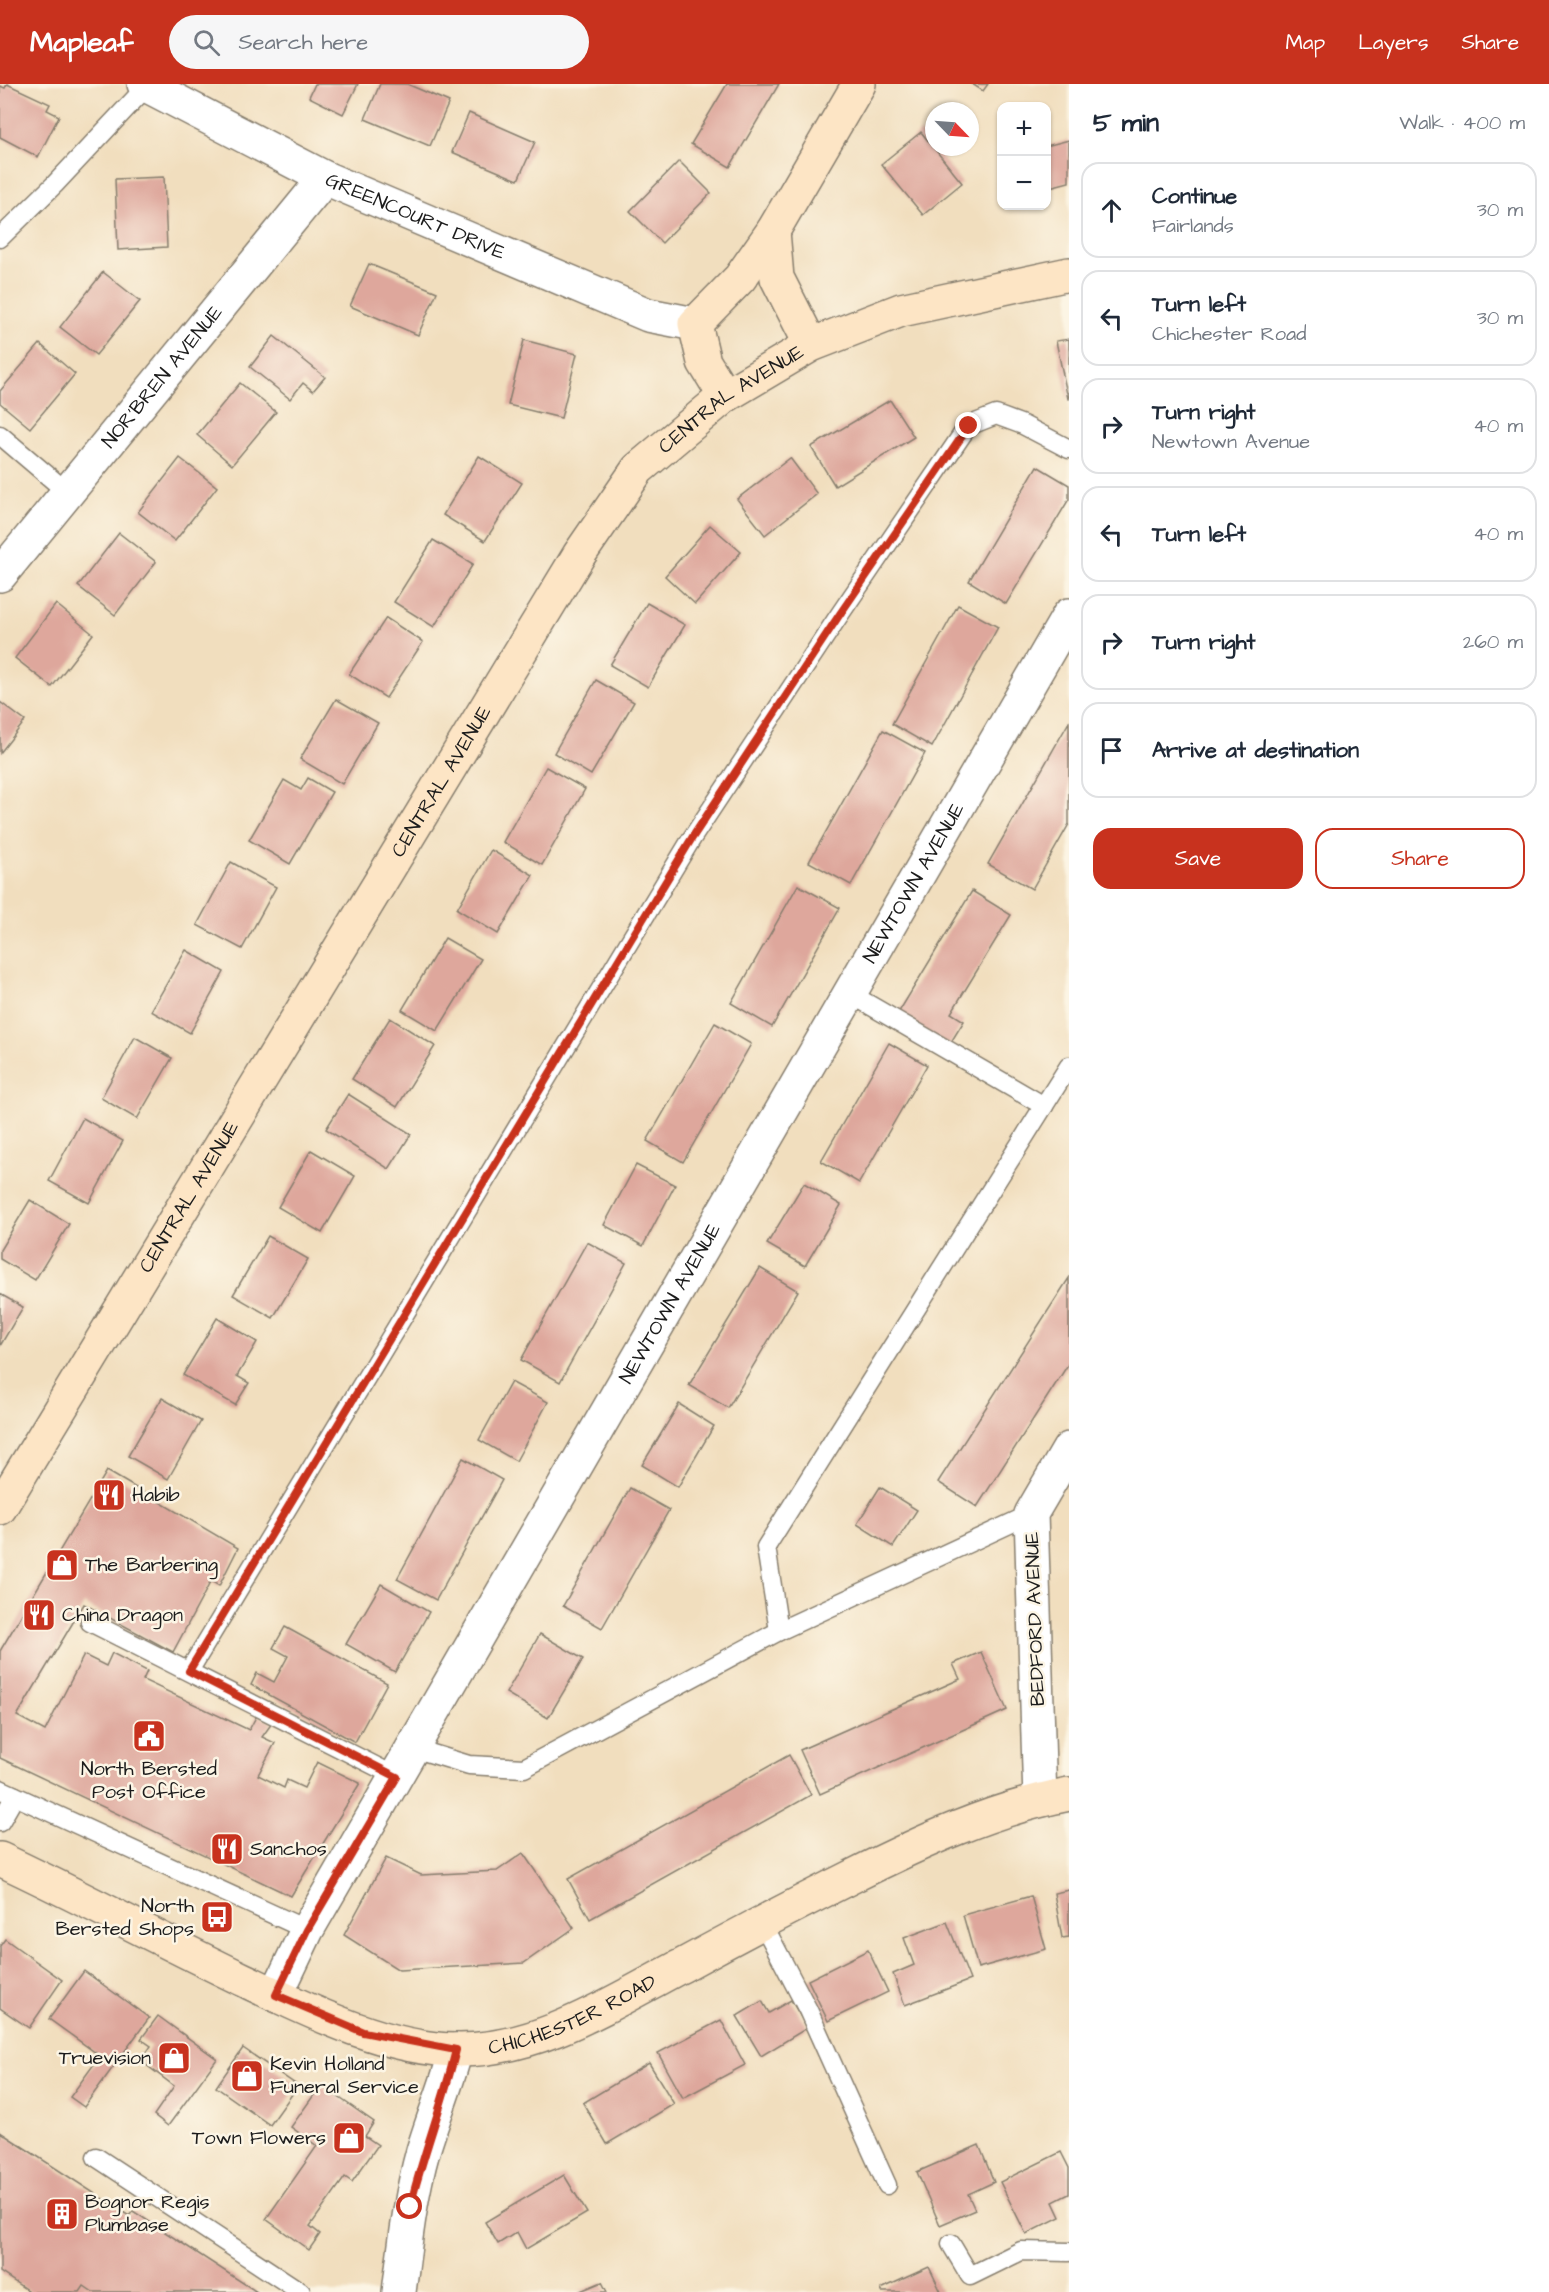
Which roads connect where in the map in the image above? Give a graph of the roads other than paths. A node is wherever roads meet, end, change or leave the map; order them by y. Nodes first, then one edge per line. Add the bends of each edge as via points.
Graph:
1 (859, 84) edge
2 (146, 85) edge
3 (325, 178) junction
4 (772, 231) junction
5 (0, 238) edge
6 (1069, 274) edge
7 (740, 278) junction
8 (783, 290) junction
9 (695, 324) junction
10 (811, 345) junction
11 (725, 396) junction
12 (0, 435) edge
13 (1069, 449) edge
14 (67, 492) junction
15 (0, 575) edge
16 (1069, 615) edge
17 (849, 993) junction
18 (1069, 1066) edge
19 (1044, 1106) junction
20 (1069, 1451) edge
21 (0, 1508) edge
22 (1031, 1514) junction
23 (90, 1622) dead end
24 (779, 1631) junction
25 (189, 1671) junction
26 (413, 1748) junction
27 (397, 1777) junction
28 (8, 1792) edge
29 (1055, 1797) edge
30 (0, 1822) edge
31 (0, 1859) edge
32 (762, 1922) junction
33 (307, 1930) junction
34 (276, 1995) junction
35 (456, 2050) junction
36 (96, 2157) dead end
37 (887, 2185) dead end
38 (951, 2244) dead end
39 (1069, 2252) edge
40 (301, 2292) edge
41 (399, 2292) edge

1 - 4 street
2 - 3 street, GREENCOURT DRIVE
2 - 5 lane
3 - 9 street, GREENCOURT DRIVE via 648,315
3 - 14 street, NOR'BREN AVENUE
4 - 7 street
4 - 8 street via 777,278
6 - 10 street, CENTRAL AVENUE via 901,309
7 - 8 street
7 - 9 street
8 - 10 street
9 - 11 street via 704,362
10 - 11 street, CENTRAL AVENUE
11 - 21 street, CENTRAL AVENUE via 638,469 579,555
12 - 14 lane
13 - 25 lane via 996,415 969,426 692,838
14 - 15 street, NOR'BREN AVENUE
16 - 17 street, NEWTOWN AVENUE
17 - 19 lane
17 - 26 street, NEWTOWN AVENUE
18 - 19 lane
19 - 24 lane via 766,1547
20 - 22 street, BEDFORD AVENUE
22 - 24 lane
22 - 29 street, BEDFORD AVENUE
23 - 25 lane
24 - 26 lane via 524,1768 469,1765
25 - 27 lane
26 - 27 street, NEWTOWN AVENUE
27 - 33 street, NEWTOWN AVENUE
28 - 30 lane
28 - 33 lane
29 - 32 street, CHICHESTER ROAD via 937,1833
31 - 34 street, CHICHESTER ROAD
32 - 35 street, CHICHESTER ROAD via 610,2004 537,2038 497,2047
32 - 37 lane via 808,2010
33 - 34 street, NEWTOWN AVENUE
34 - 35 street, CHICHESTER ROAD via 363,2032
35 - 41 street via 423,2151 410,2207
36 - 40 lane
38 - 39 lane via 970,2276 1021,2251

